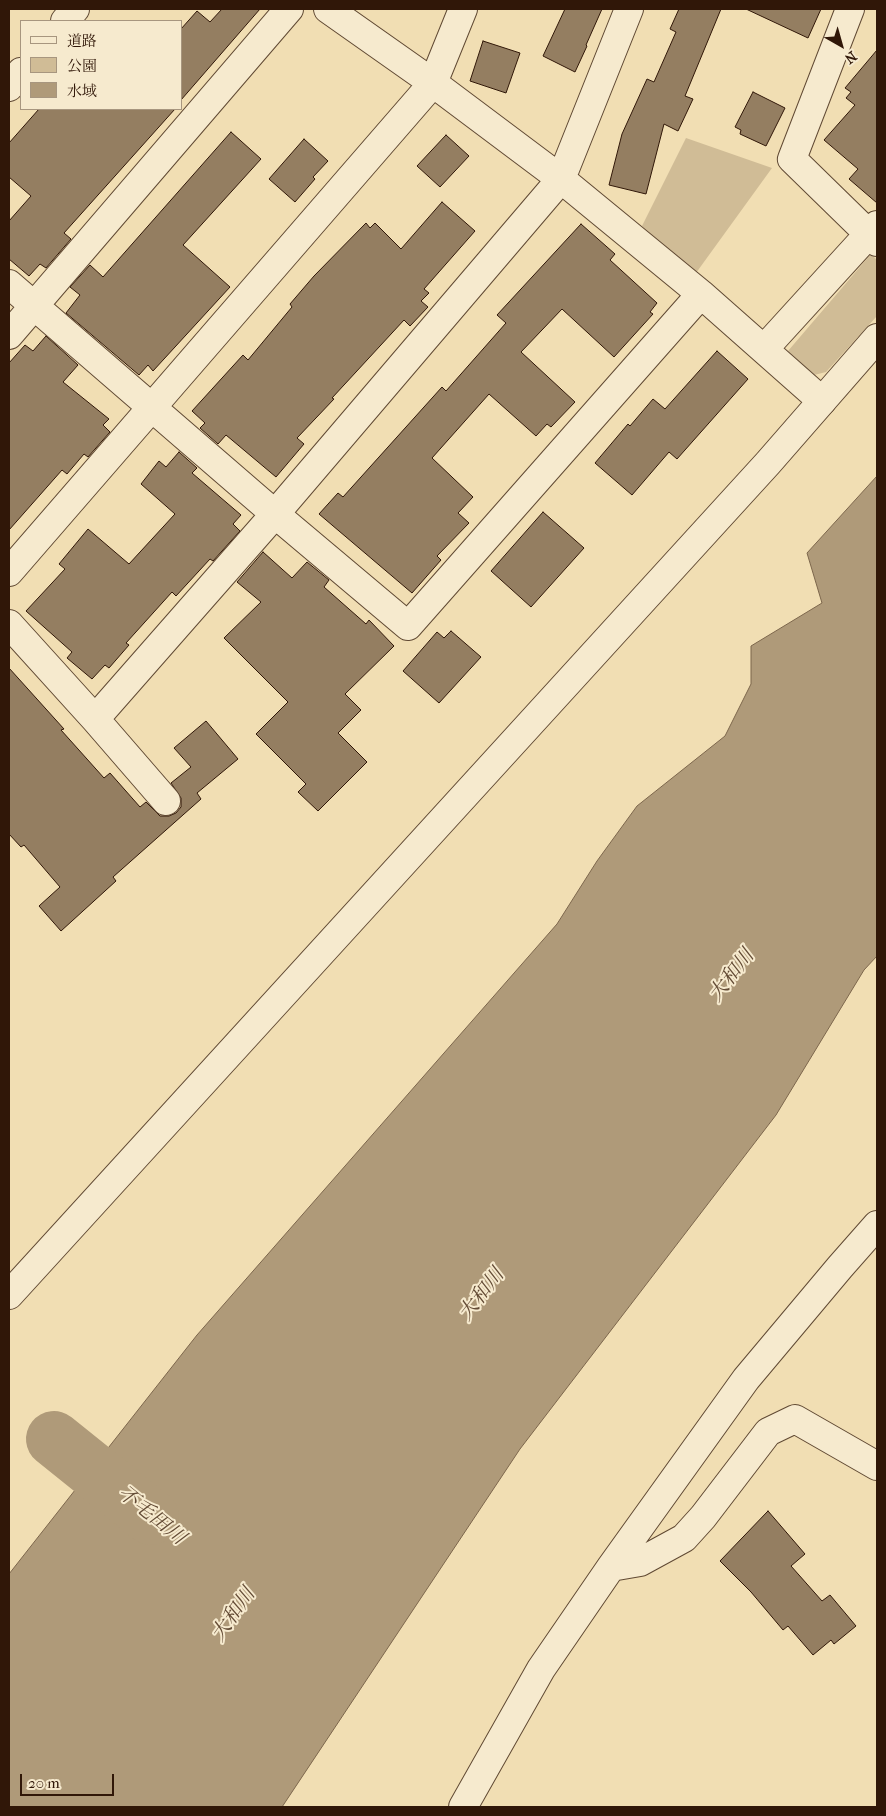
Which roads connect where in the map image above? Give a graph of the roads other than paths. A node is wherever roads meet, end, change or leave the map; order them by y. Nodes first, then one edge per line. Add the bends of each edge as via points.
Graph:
1 (75, 9) edge
2 (289, 9) edge
3 (328, 9) edge
4 (463, 9) edge
5 (629, 9) edge
6 (850, 9) edge
7 (66, 20) edge
8 (20, 73) edge
9 (432, 83) junction
10 (9, 87) edge
11 (562, 178) junction
12 (875, 234) edge
13 (9, 284) edge
14 (701, 294) junction
15 (34, 306) junction
16 (9, 335) edge
17 (877, 338) edge
18 (764, 349) junction
19 (822, 401) junction
20 (150, 407) junction
21 (275, 514) junction
22 (9, 572) edge
23 (9, 624) edge
24 (95, 719) junction
25 (166, 800) dead end
26 (877, 1225) edge
27 (9, 1295) edge
28 (877, 1466) edge
29 (611, 1567) junction
30 (463, 1807) edge

1 - 7 street
2 - 15 street
3 - 9 street
4 - 9 street
5 - 11 street
6 - 12 street via 792,159
8 - 10 street
9 - 11 street
9 - 20 street
11 - 14 street
11 - 21 street
12 - 18 street
13 - 15 street
14 - 18 street
14 - 21 street via 408,626
15 - 16 street
15 - 20 street
17 - 19 street
18 - 19 street
19 - 27 street
20 - 21 street
20 - 22 street
21 - 24 street
23 - 24 street
24 - 25 street
26 - 29 street via 746,1379
28 - 29 street via 794,1419 768,1432 684,1538 640,1562
29 - 30 street via 541,1669

